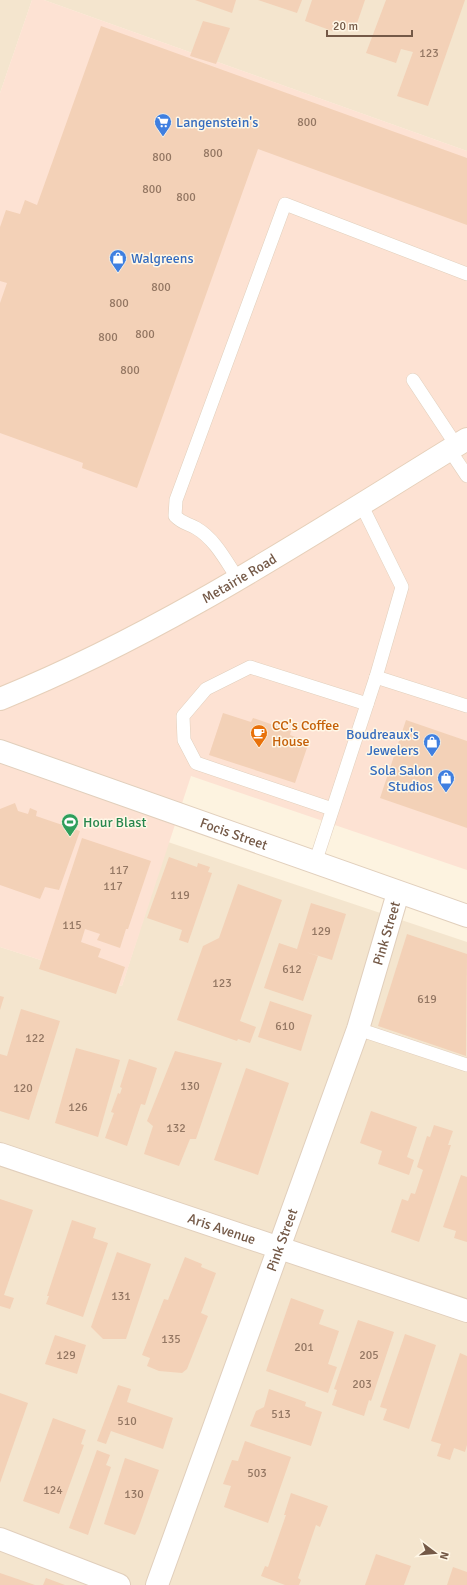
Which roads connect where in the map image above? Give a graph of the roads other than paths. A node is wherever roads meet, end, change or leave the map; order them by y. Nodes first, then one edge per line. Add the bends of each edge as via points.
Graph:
1 (467, 274) edge
2 (413, 380) dead end
3 (457, 444) edge
4 (467, 476) edge
5 (361, 504) junction
6 (238, 579) junction
7 (376, 677) junction
8 (0, 699) edge
9 (367, 704) junction
10 (467, 706) edge
11 (3, 754) edge
12 (332, 809) junction
13 (315, 863) junction
14 (398, 893) junction
15 (467, 916) edge
16 (358, 1029) junction
17 (467, 1065) edge
18 (0, 1154) edge
19 (279, 1248) junction
20 (467, 1311) edge
21 (0, 1540) edge
22 (119, 1585) edge
23 (157, 1585) edge

1 - 6 lane via 285,204 176,500 175,516 182,524 196,528 219,550
2 - 3 lane
3 - 4 lane
3 - 5 street, Metairie Road
5 - 6 street, Metairie Road
5 - 7 lane via 402,586
6 - 8 street, Metairie Road via 180,614 53,678
7 - 9 lane
7 - 10 lane
9 - 12 lane
9 - 12 lane via 250,667 206,689 183,716 184,740 196,763
11 - 13 street, Focis Street
12 - 13 lane
13 - 14 street, Focis Street
14 - 15 street, Focis Street
14 - 16 street, Pink Street
16 - 17 lane
16 - 19 street, Pink Street
18 - 19 street, Aris Avenue
19 - 20 street, Aris Avenue
19 - 23 street, Pink Street
21 - 22 street

